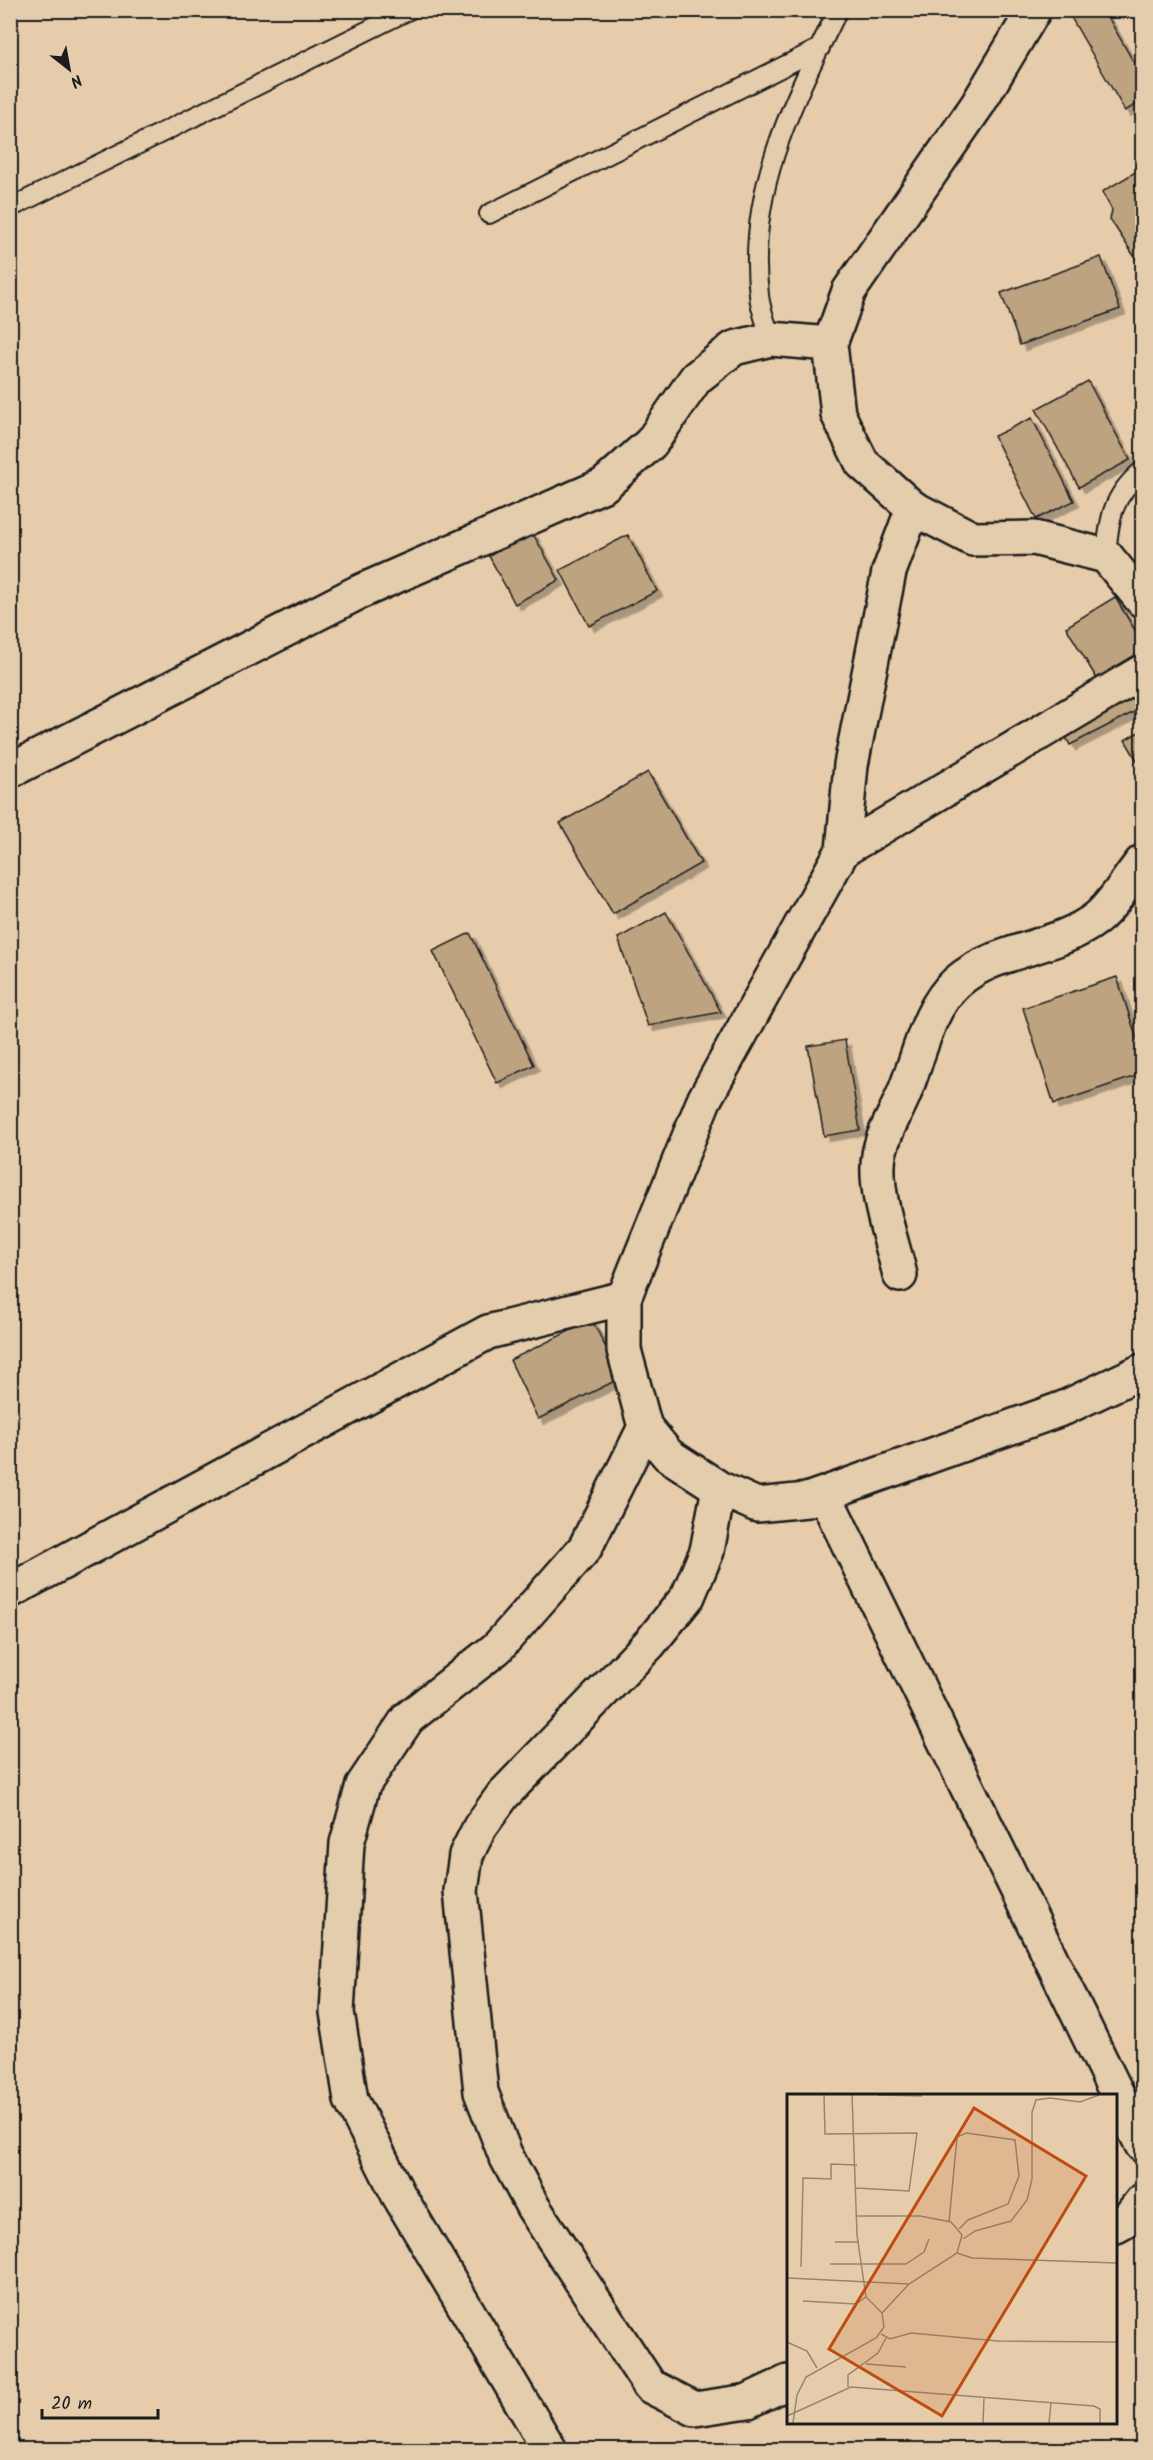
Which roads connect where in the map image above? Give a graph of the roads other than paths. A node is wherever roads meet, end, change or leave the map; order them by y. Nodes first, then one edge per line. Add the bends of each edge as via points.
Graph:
1 (409, 10) edge
2 (838, 10) edge
3 (1034, 10) edge
4 (820, 48) junction
5 (10, 208) edge
6 (489, 214) dead end
7 (771, 339) junction
8 (830, 344) junction
9 (1143, 471) edge
10 (913, 508) junction
11 (1106, 556) junction
12 (1143, 600) edge
13 (1143, 672) edge
14 (10, 771) edge
15 (843, 850) junction
16 (1143, 862) edge
17 (900, 1275) dead end
18 (624, 1298) junction
19 (1143, 1371) edge
20 (645, 1427) junction
21 (719, 1488) junction
22 (824, 1494) junction
23 (10, 1591) edge
24 (1143, 2145) edge
25 (1143, 2201) edge
26 (1117, 2225) edge
27 (787, 2383) edge
28 (550, 2450) edge

1 - 5 lane
2 - 4 lane
3 - 8 street via 978,104 849,291
4 - 6 lane
4 - 7 lane via 789,112 764,186 757,254 759,296
7 - 8 street
7 - 14 street via 734,348 696,378 651,443 604,485 357,593
8 - 10 street via 838,414 862,462
9 - 11 lane via 1126,484 1109,516
10 - 11 street via 973,539 1034,538
10 - 15 street via 889,572 851,765
11 - 12 street
13 - 15 street
15 - 18 street via 704,1100
16 - 17 street via 1096,918 1076,930 977,968 957,982 944,998 928,1026 879,1155 880,1191
18 - 20 street via 624,1350
18 - 23 street via 488,1332
19 - 22 street via 1064,1408
20 - 21 street via 668,1455
20 - 28 street via 585,1548 497,1648 408,1718 363,1785 347,1843 337,2012 351,2100 398,2194
21 - 22 street via 758,1505 807,1500
21 - 27 street via 707,1551 688,1596 650,1643 503,1795 466,1855 462,1891 481,2092 505,2154 533,2206 650,2386 695,2409 748,2401
22 - 24 street
25 - 26 street

